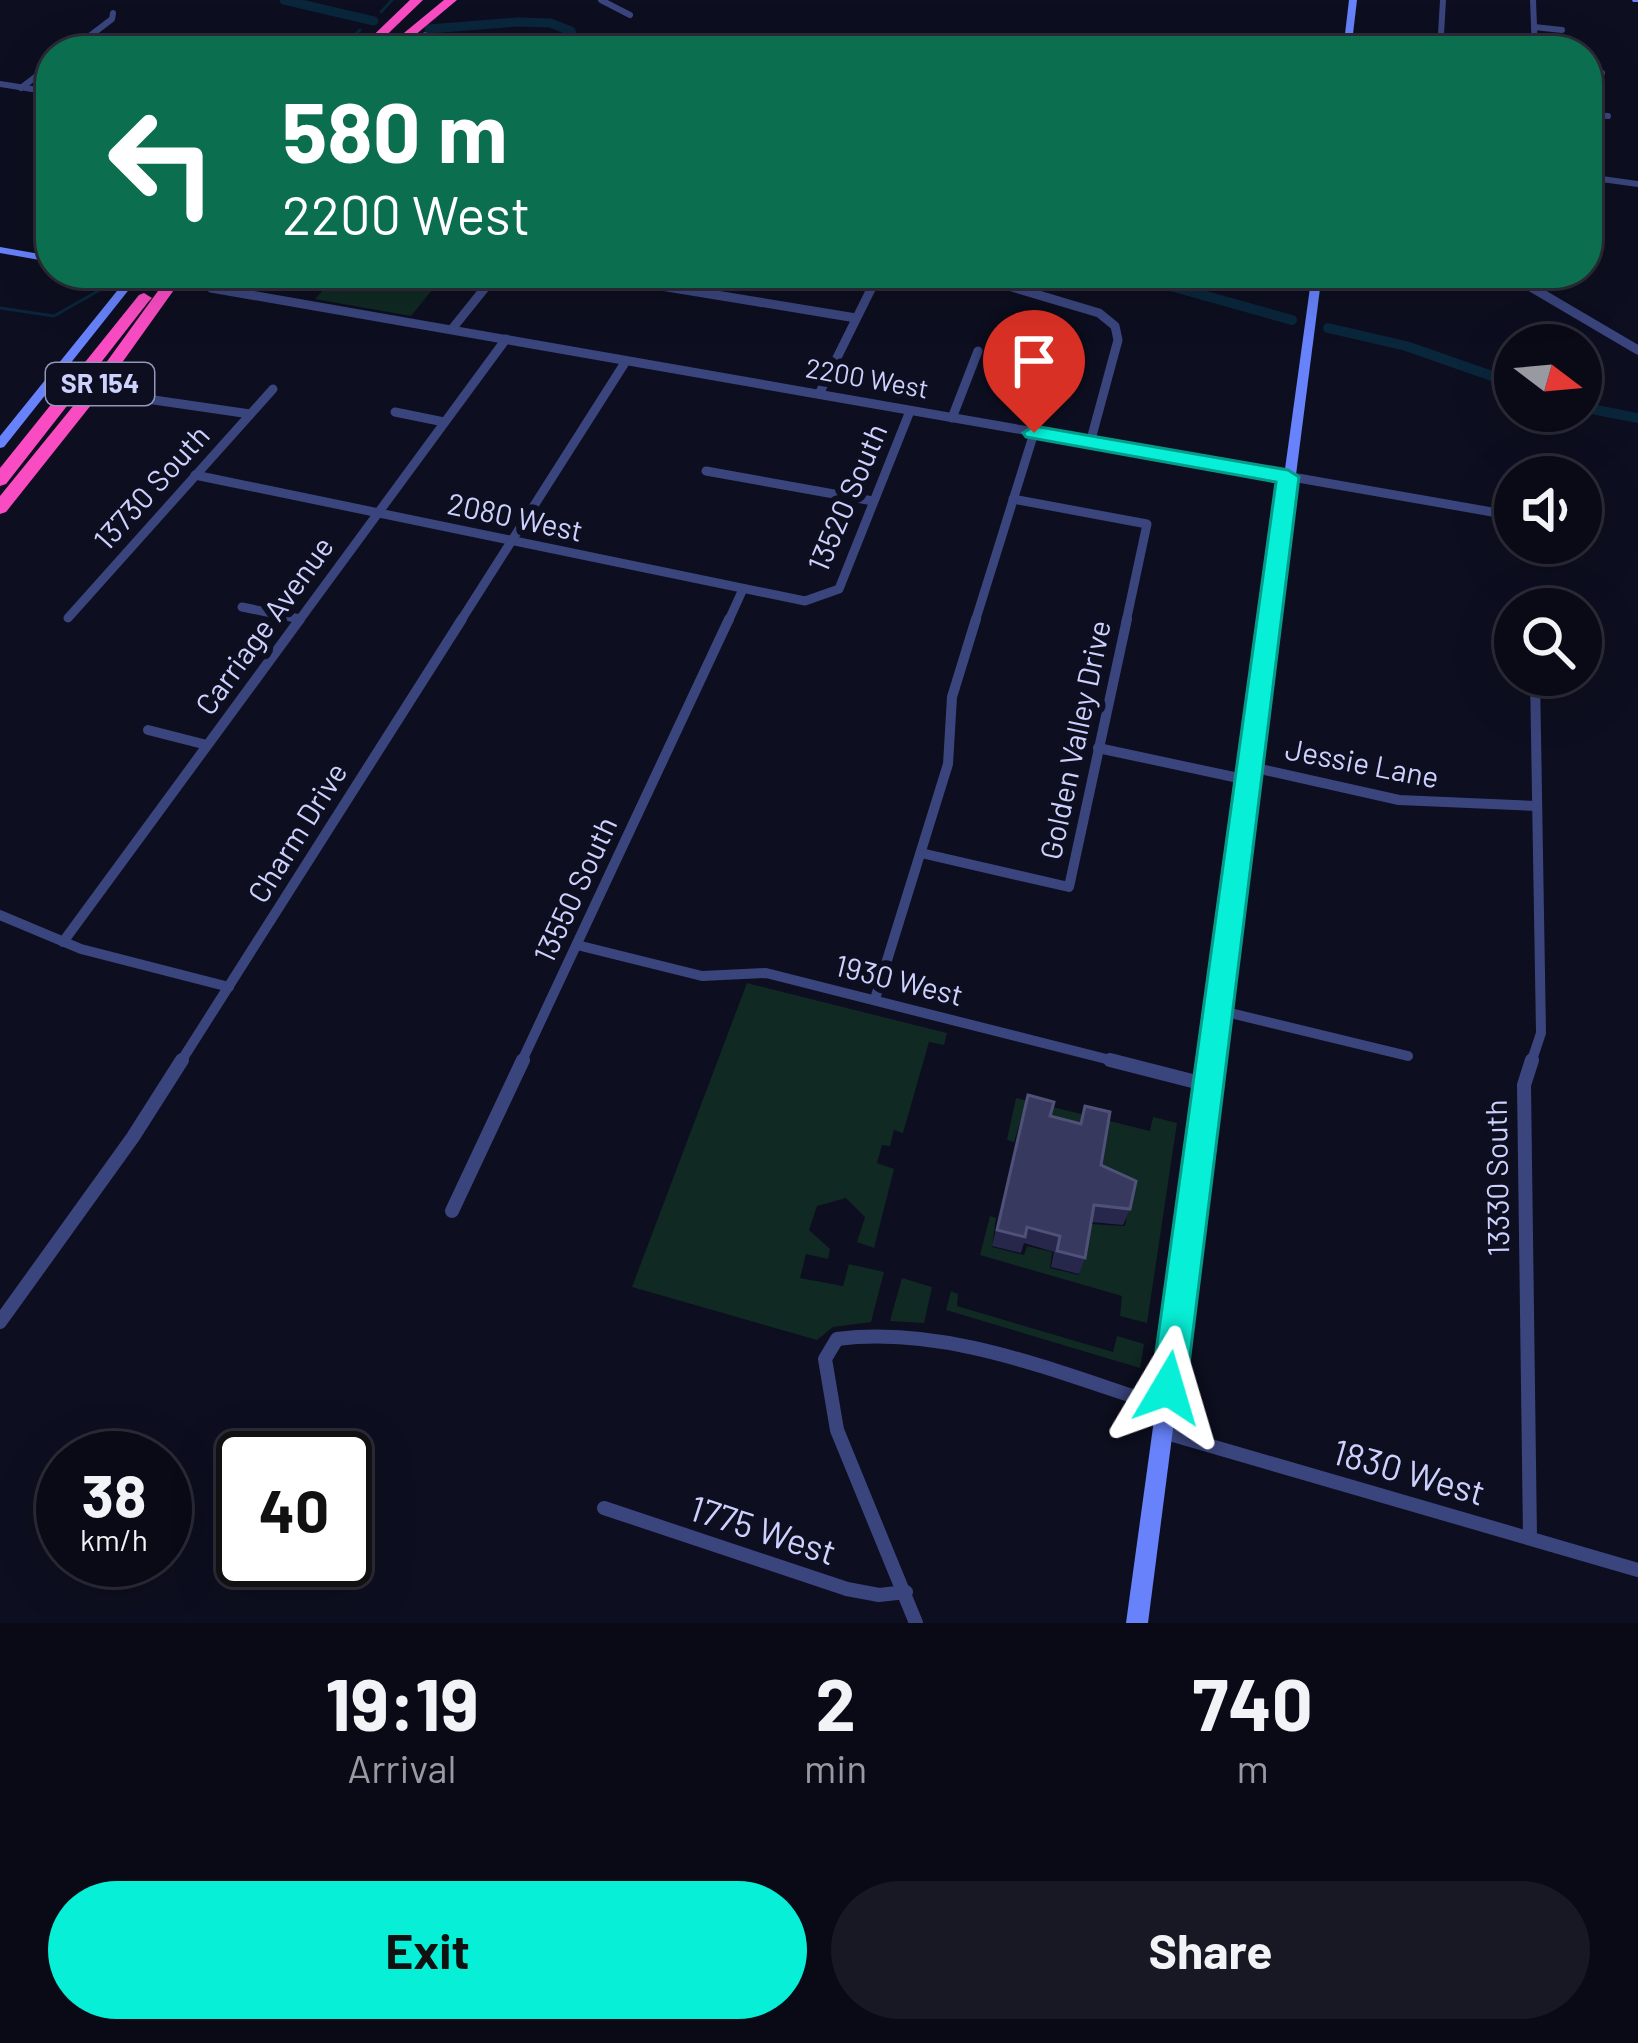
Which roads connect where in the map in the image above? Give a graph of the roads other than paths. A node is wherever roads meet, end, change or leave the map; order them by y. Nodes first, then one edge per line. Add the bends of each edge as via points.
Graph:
1 (406, 0) edge
2 (417, 0) edge
3 (432, 0) edge
4 (451, 0) edge
5 (602, 0) edge
6 (1353, 0) edge
7 (1443, 0) edge
8 (1533, 0) edge
9 (113, 13) dead end
10 (630, 15) dead end
11 (1534, 27) junction
12 (1562, 29) dead end
13 (87, 36) edge
14 (374, 36) edge
15 (377, 36) edge
16 (394, 36) edge
17 (407, 36) edge
18 (1349, 36) edge
19 (1441, 36) edge
20 (1534, 36) edge
21 (36, 76) edge
22 (0, 84) edge
23 (21, 88) junction
24 (36, 90) edge
25 (1602, 116) edge
26 (1608, 116) dead end
27 (1602, 179) edge
28 (1638, 184) edge
29 (0, 250) edge
30 (36, 256) edge
31 (125, 288) edge
32 (151, 288) edge
33 (167, 288) edge
34 (211, 288) dead end
35 (485, 288) edge
36 (673, 288) edge
37 (871, 288) edge
38 (1015, 288) edge
39 (1315, 288) edge
40 (1533, 288) edge
41 (856, 318) junction
42 (452, 329) junction
43 (506, 339) junction
44 (1638, 350) edge
45 (978, 351) dead end
46 (626, 361) junction
47 (273, 389) dead end
48 (819, 394) junction
49 (140, 398) dead end
50 (910, 411) junction
51 (394, 412) dead end
52 (250, 414) junction
53 (952, 418) junction
54 (444, 422) junction
55 (1034, 433) junction
56 (1090, 443) junction
57 (0, 444) edge
58 (706, 470) dead end
59 (196, 476) junction
60 (1288, 477) junction
61 (7, 486) edge
62 (1013, 499) junction
63 (874, 501) junction
64 (0, 511) edge
65 (1494, 512) edge
66 (377, 514) junction
67 (511, 541) junction
68 (743, 589) junction
69 (826, 600) joint
70 (242, 607) dead end
71 (68, 618) dead end
72 (299, 619) junction
73 (1534, 696) edge
74 (148, 730) dead end
75 (207, 745) junction
76 (1098, 748) junction
77 (1250, 774) junction
78 (1537, 806) junction
79 (921, 853) junction
80 (0, 915) edge
81 (62, 942) junction
82 (578, 945) junction
83 (229, 987) junction
84 (875, 999) junction
85 (1218, 1010) junction
86 (1408, 1056) dead end
87 (1208, 1085) junction
88 (452, 1211) dead end
89 (0, 1322) edge
90 (1166, 1408) junction
91 (1163, 1432) junction
92 (604, 1508) dead end
93 (1530, 1538) junction
94 (1638, 1570) edge
95 (906, 1592) junction
96 (916, 1623) edge
97 (1138, 1623) edge

1 - 14 highway
2 - 15 highway
3 - 16 highway
4 - 17 highway
5 - 10 street
6 - 18 street
7 - 19 street
8 - 11 street
9 - 13 street
11 - 12 street
11 - 20 street
21 - 23 street
22 - 23 street
23 - 24 street
25 - 26 street
27 - 28 street
29 - 30 street
31 - 57 street
32 - 61 highway, SR 154
33 - 61 highway, SR 154
34 - 42 street, 2200 West
35 - 42 street
36 - 41 street
37 - 41 street
38 - 56 street via 1099,313 1115,326
39 - 60 street
40 - 44 street
41 - 48 street
42 - 43 street, 2200 West
43 - 46 street, 2200 West
43 - 54 street, Carriage Avenue
45 - 53 street
46 - 48 street, 2200 West
46 - 67 street, Charm Drive
47 - 52 street, 13730 South
48 - 50 street, 2200 West
49 - 52 street
50 - 53 street, 2200 West
50 - 63 street, 13520 South
51 - 54 street
52 - 59 street, 13730 South
53 - 55 street, 2200 West
54 - 66 street, Carriage Avenue
55 - 56 street, 2200 West
55 - 62 street
56 - 60 street, 2200 West
58 - 63 street
59 - 66 street, 2080 West
59 - 71 street, 13730 South
60 - 65 street, 2200 West
60 - 77 street
61 - 64 highway
62 - 76 street, Golden Valley Drive via 1147,524
62 - 79 street via 952,697 948,764
63 - 69 street, 13520 South via 839,590
66 - 67 street, 2080 West
66 - 72 street, Carriage Avenue
67 - 68 street, 2080 West
67 - 83 street, Charm Drive
68 - 69 street, 2080 West
68 - 82 street, 13550 South
70 - 72 street
72 - 75 street, Carriage Avenue
73 - 78 street, 13330 South
74 - 75 street
75 - 81 street, Carriage Avenue
76 - 77 street, Jessie Lane
76 - 79 street, Golden Valley Drive via 1069,887
77 - 78 street, Jessie Lane via 1399,800
77 - 85 street
78 - 93 street, 13330 South via 1541,1034 1524,1085
79 - 84 street
80 - 81 street
81 - 83 street
82 - 84 street, 1930 West via 702,976 766,973
82 - 88 street, 13550 South
83 - 89 street, Charm Drive via 134,1137
84 - 87 street, 1930 West
85 - 86 street
85 - 87 street
87 - 90 street
90 - 91 street
90 - 95 street via 949,1343 895,1333 837,1339 825,1359 837,1430
91 - 93 street, 1830 West
91 - 97 street
92 - 95 street, 1775 West via 847,1589
93 - 94 street, 1830 West
95 - 96 street

